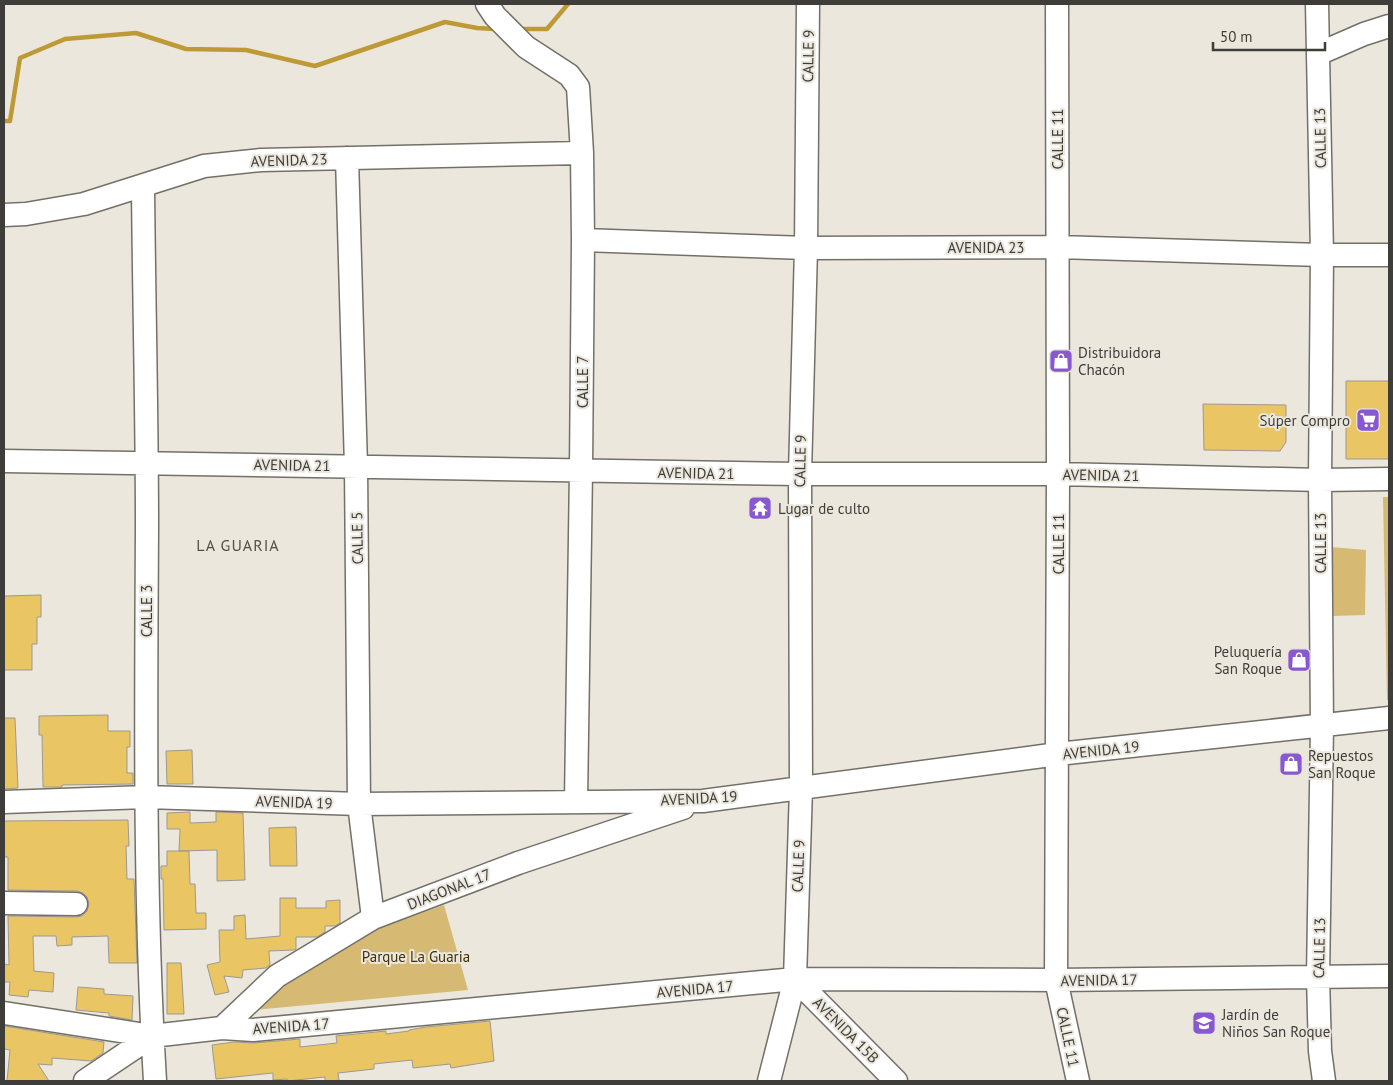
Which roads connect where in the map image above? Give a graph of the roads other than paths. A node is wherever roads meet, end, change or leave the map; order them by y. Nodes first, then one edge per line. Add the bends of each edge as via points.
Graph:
1 (808, 4) edge
2 (1058, 4) edge
3 (1317, 4) edge
4 (497, 17) edge
5 (1389, 26) edge
6 (1318, 54) junction
7 (582, 153) junction
8 (346, 158) junction
9 (143, 186) junction
10 (4, 215) edge
11 (583, 240) junction
12 (1058, 247) junction
13 (806, 248) junction
14 (1389, 254) edge
15 (1322, 255) junction
16 (4, 461) edge
17 (147, 463) junction
18 (356, 466) junction
19 (581, 470) junction
20 (800, 474) junction
21 (1058, 474) junction
22 (1389, 479) edge
23 (1320, 480) junction
24 (1389, 718) edge
25 (1322, 726) junction
26 (1058, 754) junction
27 (801, 788) junction
28 (146, 797) junction
29 (576, 801) junction
30 (703, 801) junction
31 (4, 802) edge
32 (360, 804) junction
33 (4, 903) edge
34 (76, 904) dead end
35 (373, 918) junction
36 (1389, 976) edge
37 (1318, 977) junction
38 (795, 979) junction
39 (1056, 980) junction
40 (4, 1013) edge
41 (222, 1028) junction
42 (152, 1036) junction
43 (85, 1081) edge
44 (155, 1081) edge
45 (769, 1081) edge
46 (896, 1081) edge
47 (1078, 1081) edge
48 (1324, 1081) edge

1 - 13 street, CALLE 9
2 - 12 street, CALLE 11
3 - 6 street, CALLE 13
4 - 7 street, CALLE 7 via 526,47 569,75 578,87
5 - 6 street
6 - 15 street, CALLE 13
7 - 8 street, AVENIDA 23
7 - 11 street, CALLE 7
8 - 9 street, AVENIDA 23 via 261,160 204,166
8 - 18 street, CALLE 5
9 - 10 street, AVENIDA 23 via 84,204
9 - 17 street, CALLE 3
11 - 13 street, AVENIDA 23
11 - 19 street, CALLE 7
12 - 13 street, AVENIDA 23
12 - 15 street, AVENIDA 23
12 - 21 street, CALLE 11
13 - 20 street, CALLE 9
14 - 15 street, AVENIDA 23
15 - 23 street, CALLE 13
16 - 17 street, AVENIDA 21
17 - 18 street, AVENIDA 21
17 - 28 street, CALLE 3
18 - 19 street, AVENIDA 21
18 - 32 street, CALLE 5
19 - 20 street, AVENIDA 21
19 - 29 street, CALLE 7
20 - 21 street, AVENIDA 21
20 - 27 street, CALLE 9
21 - 23 street, AVENIDA 21
21 - 26 street, CALLE 11
22 - 23 street, AVENIDA 21
23 - 25 street, CALLE 13
24 - 25 street, AVENIDA 19
25 - 26 street, AVENIDA 19
25 - 37 street, CALLE 13
26 - 27 street, AVENIDA 19
26 - 39 street, CALLE 11
27 - 30 street, AVENIDA 19
27 - 38 street, CALLE 9
28 - 31 street, AVENIDA 19
28 - 32 street, AVENIDA 19
28 - 42 street, CALLE 3
29 - 30 street, AVENIDA 19
29 - 32 street, AVENIDA 19
30 - 35 street, DIAGONAL 17 via 518,863
32 - 35 street, CALLE 5
33 - 34 street
35 - 41 street, DIAGONAL 17 via 277,976
36 - 37 street, AVENIDA 17
37 - 39 street, AVENIDA 17
37 - 48 street, CALLE 13
38 - 39 street, AVENIDA 17
38 - 41 street, AVENIDA 17 via 252,1030
38 - 45 street, CALLE 9
38 - 46 street, AVENIDA 15B
39 - 47 street, CALLE 11
40 - 42 street, AVENIDA 17
41 - 42 street, AVENIDA 17
42 - 43 street
42 - 44 street, CALLE 3

